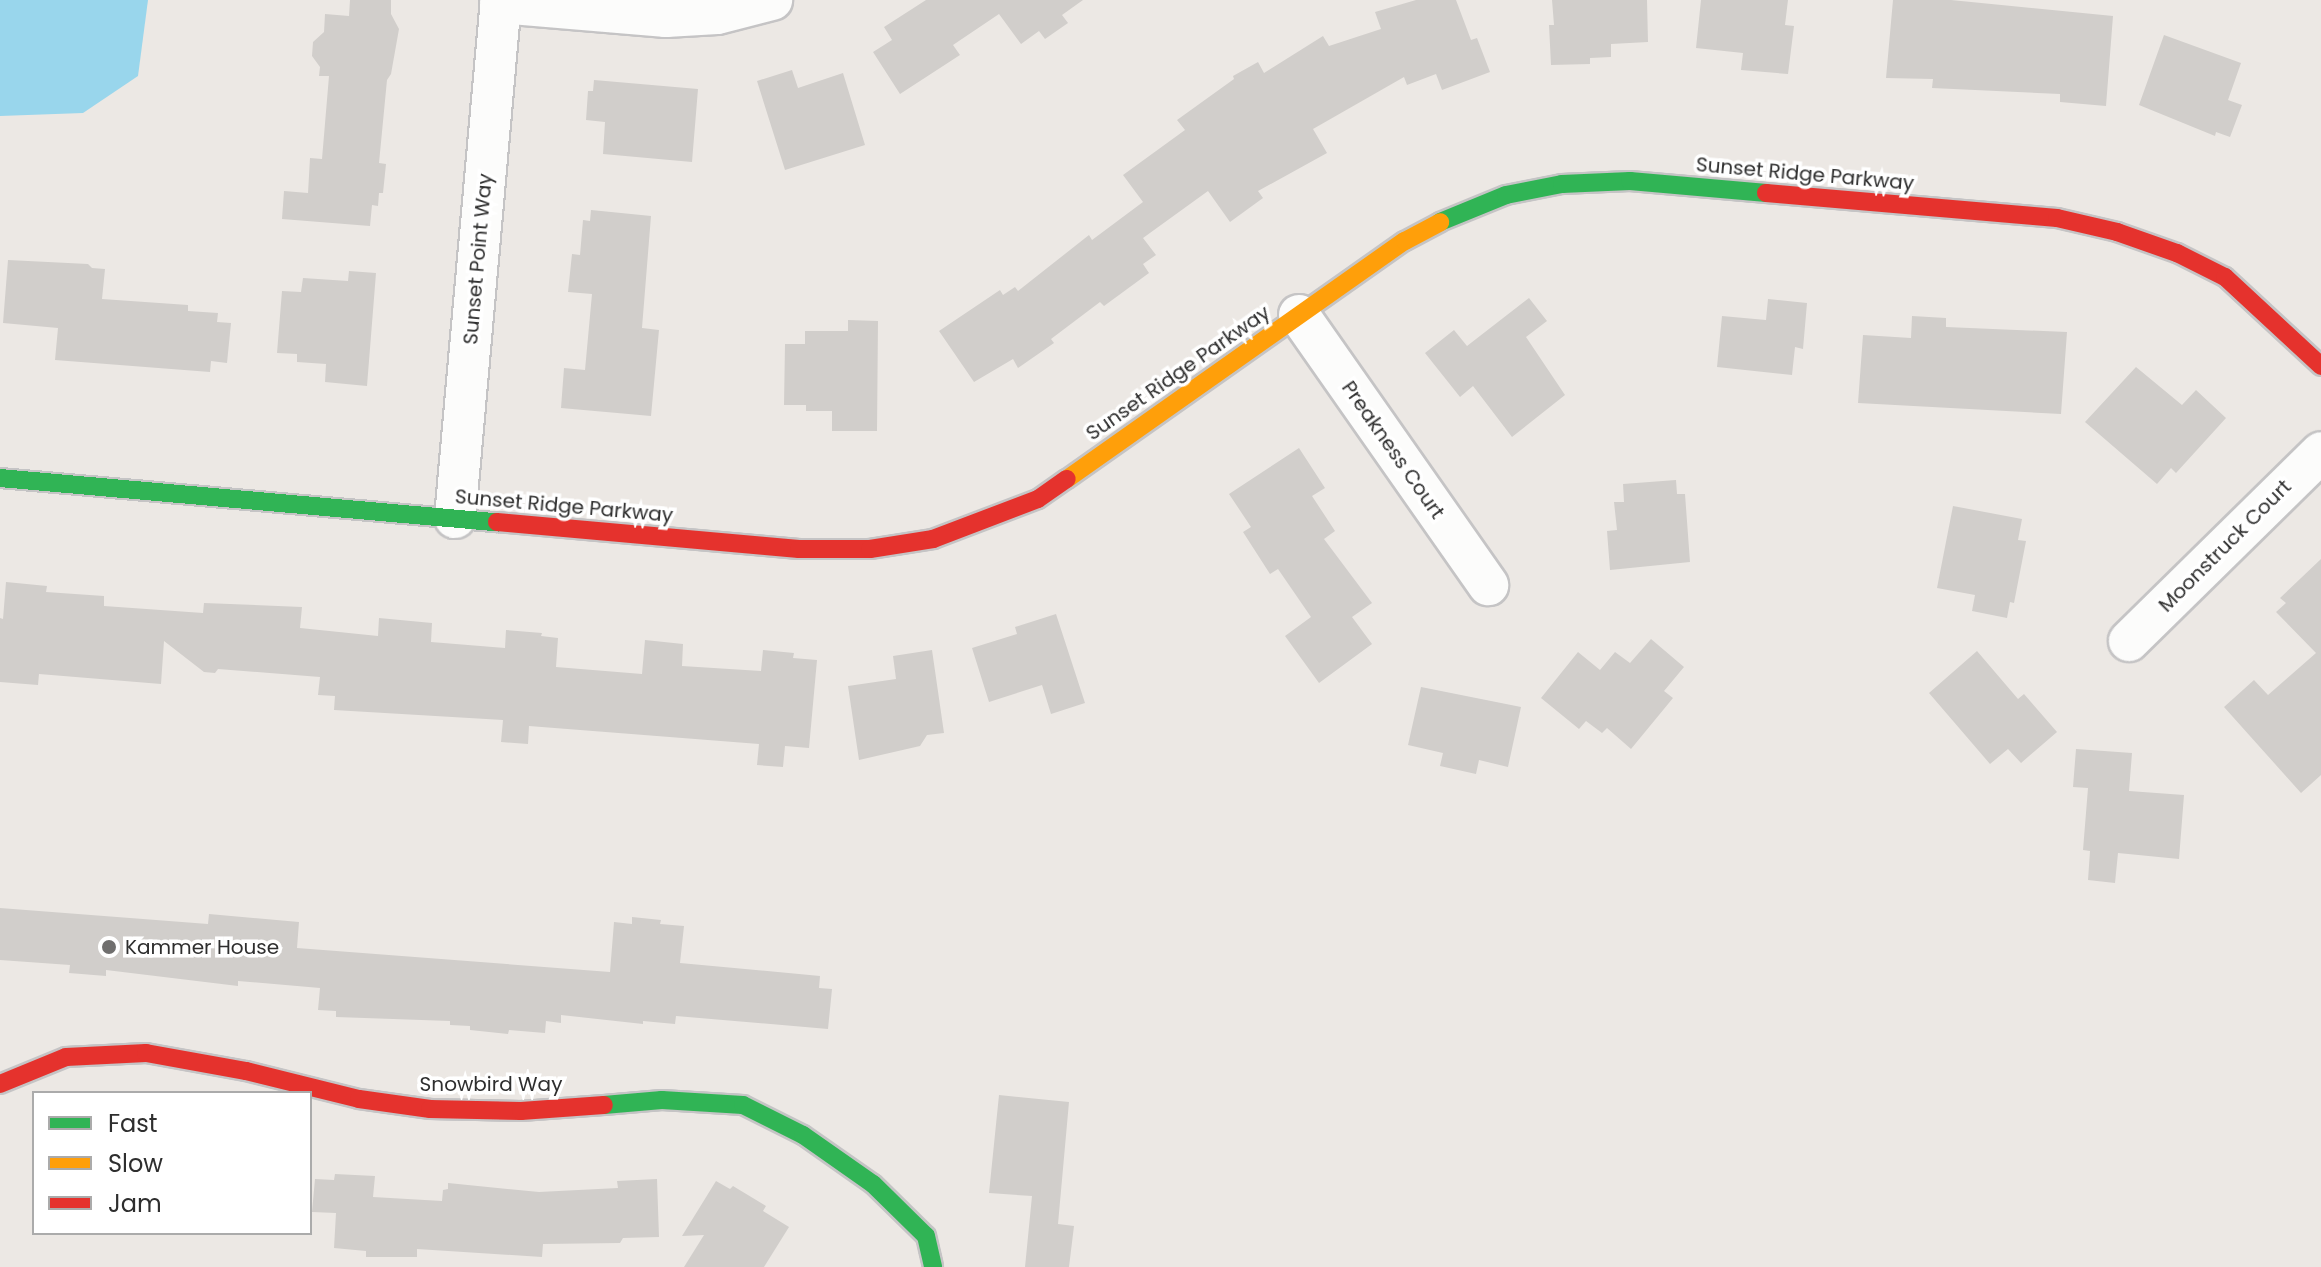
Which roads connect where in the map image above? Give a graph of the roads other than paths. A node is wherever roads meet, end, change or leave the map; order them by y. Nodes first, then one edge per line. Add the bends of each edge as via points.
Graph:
1 (772, 0) edge
2 (501, 1) edge
3 (1299, 315) junction
4 (2321, 366) edge
5 (2321, 452) edge
6 (0, 478) edge
7 (455, 518) junction
8 (1488, 585) dead end
9 (2129, 641) dead end
10 (0, 1084) edge
11 (933, 1267) edge

1 - 2 street via 717,14 666,17
2 - 7 street, Sunset Point Way
3 - 4 street, Sunset Ridge Parkway via 1405,241 1451,216 1506,195 1562,184 1630,181 2057,218 2117,232 2225,277
3 - 7 street, Sunset Ridge Parkway via 1038,499 933,539 870,549 799,549
3 - 8 street, Preakness Court
5 - 9 street, Moonstruck Court
6 - 7 street, Sunset Ridge Parkway
10 - 11 street, Snowbird Way via 66,1057 146,1053 430,1109 521,1111 662,1100 743,1105 803,1135 873,1184 926,1236

